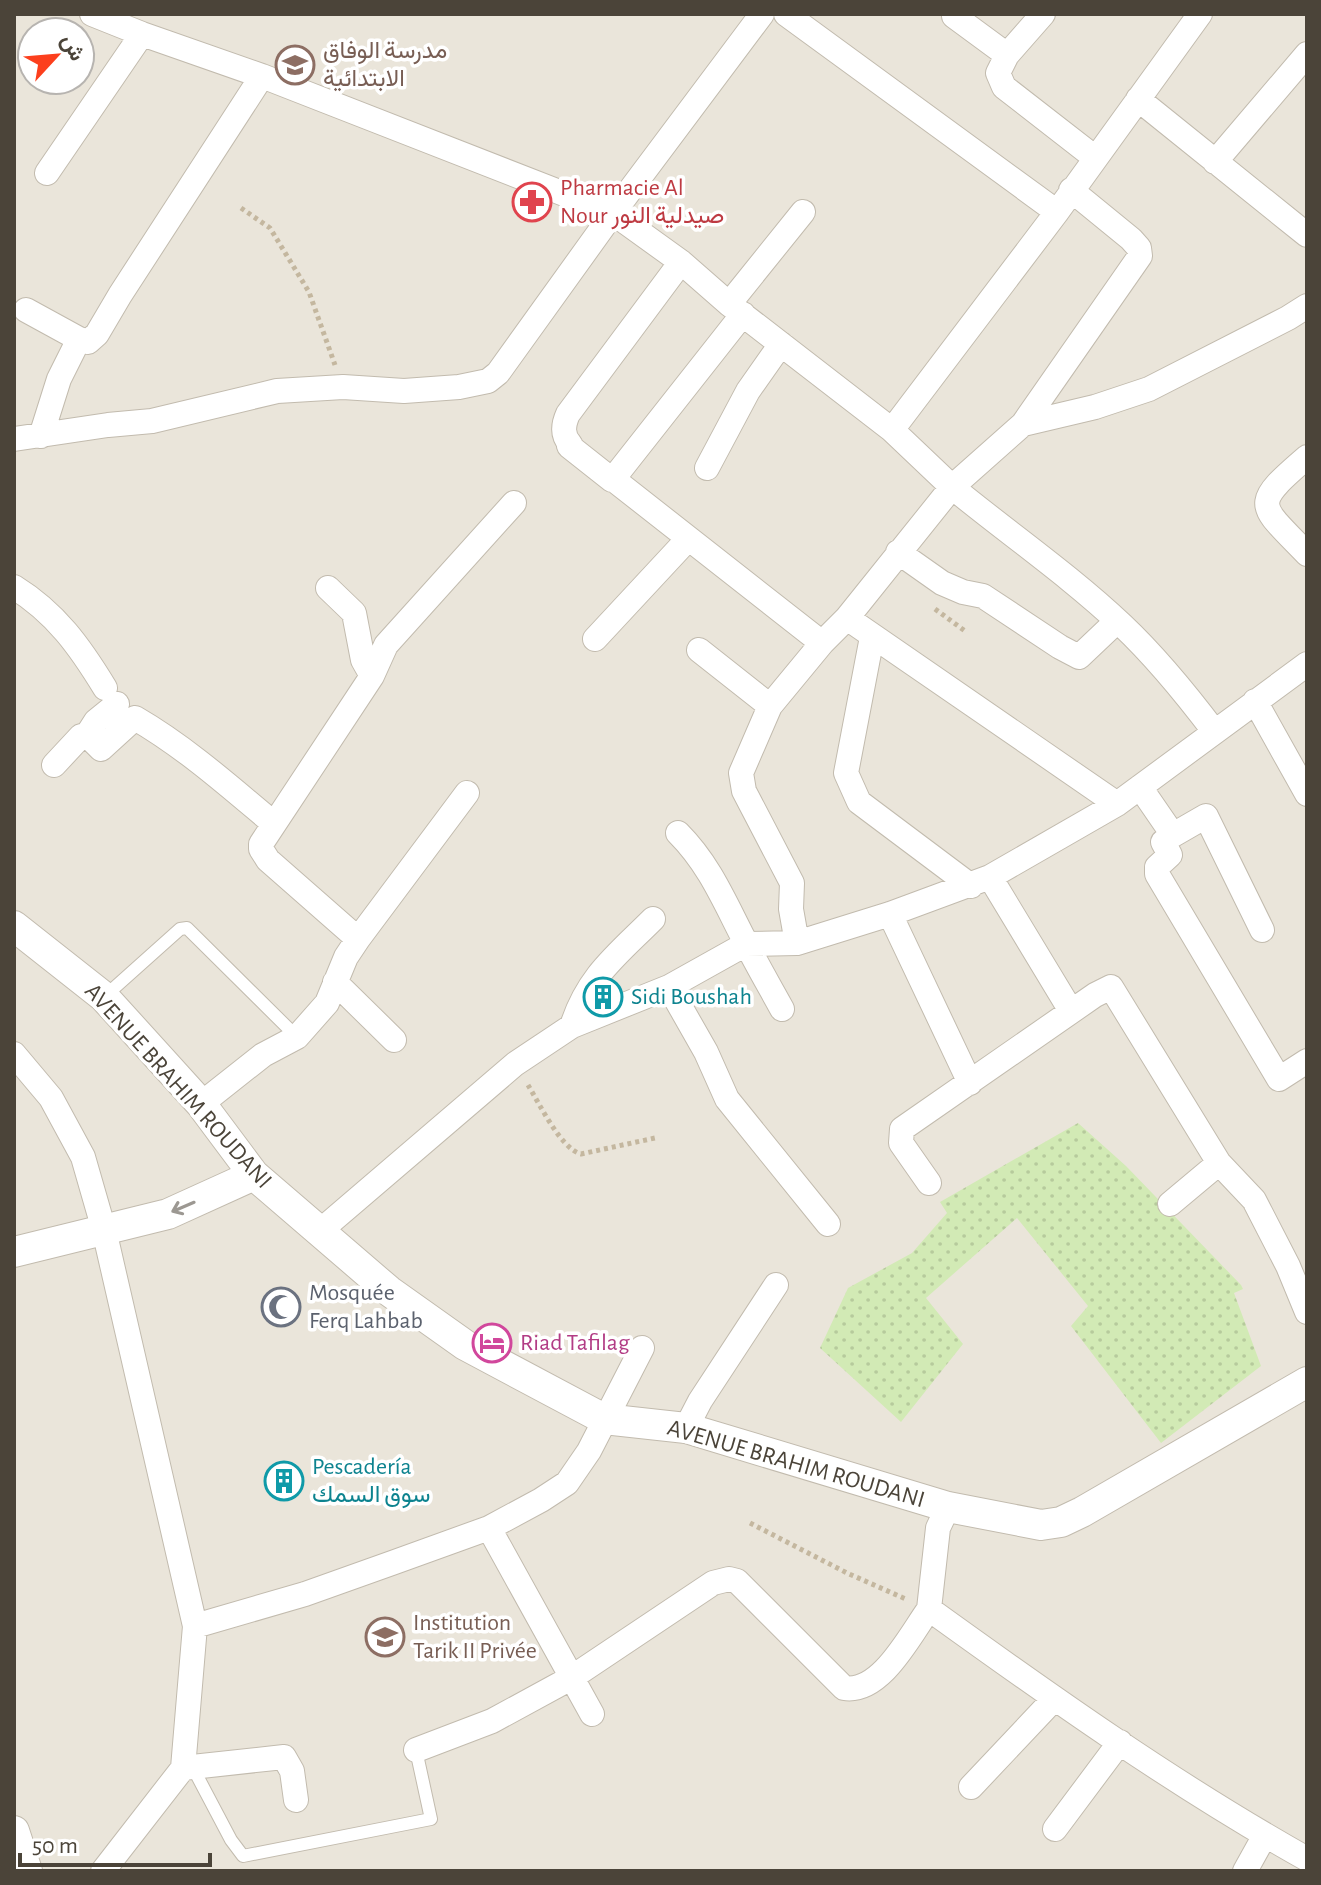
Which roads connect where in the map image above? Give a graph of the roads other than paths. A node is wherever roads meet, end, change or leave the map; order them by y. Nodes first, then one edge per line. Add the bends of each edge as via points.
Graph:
1 (92, 14) edge
2 (762, 14) edge
3 (786, 14) edge
4 (1043, 14) edge
5 (1200, 14) edge
6 (954, 15) edge
7 (142, 34) junction
8 (1307, 54) edge
9 (1007, 55) junction
10 (262, 76) junction
11 (1138, 99) junction
12 (1094, 157) junction
13 (1215, 162) junction
14 (47, 173) dead end
15 (1071, 190) junction
16 (803, 212) dead end
17 (1057, 212) junction
18 (613, 213) junction
19 (1307, 235) edge
20 (681, 262) junction
21 (1307, 306) edge
22 (736, 309) junction
23 (26, 310) dead end
24 (79, 339) junction
25 (781, 344) junction
26 (1023, 424) junction
27 (892, 430) junction
28 (41, 436) junction
29 (14, 439) edge
30 (1307, 457) edge
31 (707, 468) dead end
32 (613, 479) junction
33 (952, 487) junction
34 (514, 503) dead end
35 (688, 539) junction
36 (898, 552) junction
37 (1307, 554) edge
38 (14, 587) edge
39 (328, 588) dead end
40 (847, 618) junction
41 (1117, 621) junction
42 (872, 637) junction
43 (595, 639) dead end
44 (822, 643) junction
45 (699, 650) dead end
46 (1307, 664) edge
47 (372, 676) junction
48 (1255, 701) junction
49 (770, 706) junction
50 (1214, 731) junction
51 (87, 735) junction
52 (54, 765) dead end
53 (1140, 787) junction
54 (467, 793) dead end
55 (1307, 794) edge
56 (1117, 804) junction
57 (273, 823) junction
58 (678, 833) dead end
59 (1173, 835) junction
60 (980, 882) junction
61 (890, 914) junction
62 (653, 919) dead end
63 (14, 926) edge
64 (1262, 930) dead end
65 (358, 939) junction
66 (797, 943) junction
67 (746, 944) junction
68 (335, 982) junction
69 (669, 987) junction
70 (104, 997) junction
71 (782, 1009) dead end
72 (1071, 1011) junction
73 (572, 1026) junction
74 (297, 1037) junction
75 (394, 1040) dead end
76 (14, 1054) edge
77 (1307, 1061) edge
78 (970, 1083) junction
79 (201, 1104) junction
80 (1219, 1163) junction
81 (254, 1175) junction
82 (929, 1183) dead end
83 (1170, 1204) dead end
84 (828, 1224) dead end
85 (104, 1230) junction
86 (320, 1231) junction
87 (14, 1252) edge
88 (776, 1285) dead end
89 (1307, 1312) edge
90 (642, 1348) dead end
91 (1307, 1382) edge
92 (604, 1419) junction
93 (686, 1428) junction
94 (948, 1507) junction
95 (489, 1528) junction
96 (929, 1609) junction
97 (195, 1626) junction
98 (571, 1678) junction
99 (1054, 1699) junction
100 (592, 1714) dead end
101 (1120, 1742) junction
102 (416, 1750) joint
103 (188, 1768) junction
104 (971, 1787) dead end
105 (296, 1800) dead end
106 (1055, 1829) dead end
107 (14, 1831) edge
108 (1265, 1835) junction
109 (1307, 1859) edge
110 (27, 1871) edge
111 (103, 1871) edge
112 (1245, 1871) edge

1 - 7 street
2 - 18 street
3 - 17 street
4 - 9 street
5 - 11 street
6 - 9 street
7 - 10 street
7 - 14 street
8 - 13 street
9 - 12 street via 999,68 1004,87
10 - 18 street
10 - 24 street via 97,334 88,342
11 - 12 street
11 - 13 street
12 - 15 street
13 - 19 street
15 - 17 street
15 - 26 street via 1131,239 1140,256
16 - 22 street
17 - 27 street
18 - 20 street
18 - 28 street via 488,381 404,391 277,391 152,421
20 - 22 street
20 - 32 street via 564,424 569,446
21 - 26 street via 1149,389
22 - 25 street
22 - 32 street
23 - 24 street
24 - 28 street via 59,379
25 - 27 street
25 - 31 street via 748,391
26 - 33 street
27 - 33 street
28 - 29 street
30 - 37 street via 1266,501 1271,517
32 - 35 street
33 - 36 street
33 - 41 street
34 - 47 street via 386,645
35 - 43 street
35 - 44 street
36 - 40 street
36 - 41 street via 942,583 983,596 1079,657
38 - 51 street via 77,643 111,696
39 - 47 street via 354,613 363,660
40 - 42 street
40 - 44 street
41 - 50 street via 1176,680
42 - 56 street
42 - 60 street via 846,773 850,785 859,802
44 - 49 street
45 - 49 street
46 - 48 street
47 - 57 street
48 - 50 street
48 - 55 street
49 - 66 street via 741,773 744,791 792,883
50 - 53 street
51 - 52 street
51 - 57 street via 101,749 135,718 216,774
53 - 56 street
53 - 59 street
54 - 65 street
56 - 60 street
57 - 65 street via 261,844 263,855
58 - 67 street via 716,880
59 - 64 street via 1206,816
59 - 77 street via 1163,842 1170,855 1157,874 1262,1052 1279,1079
60 - 61 street
60 - 72 street
61 - 66 street
61 - 78 street
62 - 73 street via 593,979
63 - 70 street, AVENUE BRAHIM ROUDANI
65 - 68 street
66 - 67 street
67 - 69 street
67 - 71 street
68 - 74 street via 327,1003
68 - 75 street
69 - 73 street
69 - 84 street via 727,1099
70 - 74 lane via 187,928
70 - 79 street, AVENUE BRAHIM ROUDANI
72 - 78 street
72 - 80 street via 1106,988 1114,990
73 - 86 street via 515,1064
74 - 79 street via 263,1055
76 - 85 street via 51,1098 83,1157
78 - 82 street via 900,1133 901,1143
79 - 81 street, AVENUE BRAHIM ROUDANI
80 - 83 street
80 - 89 street via 1254,1200
81 -> 85 street via 168,1214
81 - 86 street, AVENUE BRAHIM ROUDANI
85 - 87 street
85 - 97 street
86 - 92 street, AVENUE BRAHIM ROUDANI via 389,1291 465,1345
88 - 93 street
90 - 92 street
91 - 94 street, AVENUE BRAHIM ROUDANI via 1061,1522 1041,1525
92 - 93 street, AVENUE BRAHIM ROUDANI
92 - 95 street via 567,1483
93 - 94 street, AVENUE BRAHIM ROUDANI
94 - 96 street via 938,1528
95 - 97 street via 305,1594
95 - 98 street
96 - 98 street via 879,1677 866,1686 844,1688 737,1581 729,1579 713,1583
96 - 99 street
97 - 103 street
98 - 100 street
98 - 102 street via 492,1721
99 - 101 street
99 - 104 street
101 - 106 street
101 - 108 street
102 - 103 lane via 431,1819 243,1856
103 - 105 street via 284,1757
103 - 111 street
107 - 110 street
108 - 109 street
108 - 112 street

